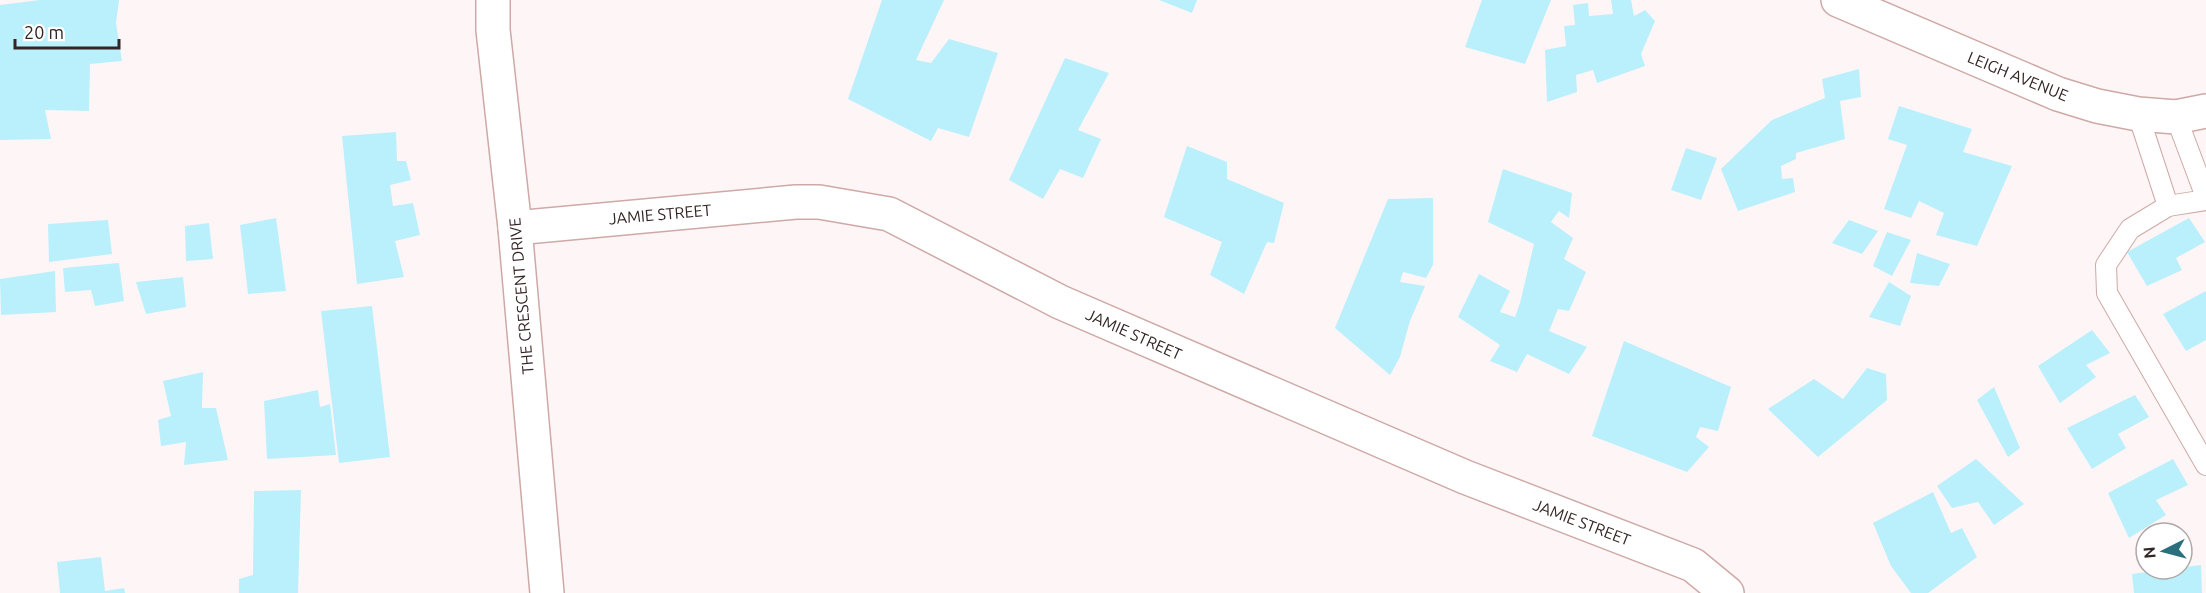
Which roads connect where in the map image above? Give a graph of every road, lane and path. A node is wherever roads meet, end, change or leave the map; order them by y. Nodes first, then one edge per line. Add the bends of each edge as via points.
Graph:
1 (493, 0) edge
2 (1849, 2) edge
3 (2138, 114) junction
4 (2191, 114) edge
5 (2206, 199) edge
6 (2168, 206) junction
7 (515, 228) junction
8 (2206, 465) edge
9 (547, 593) edge
10 (1727, 593) edge

1 - 7 street, THE CRESCENT DRIVE
2 - 3 street, LEIGH AVENUE via 2058,94
3 - 4 street, LEIGH AVENUE
3 - 6 lane
4 - 5 lane
5 - 6 lane
6 - 8 lane via 2130,228 2106,265 2107,293
7 - 9 street, THE CRESCENT DRIVE
7 - 10 street, JAMIE STREET via 796,202 889,214 1060,302 1465,477 1693,565

